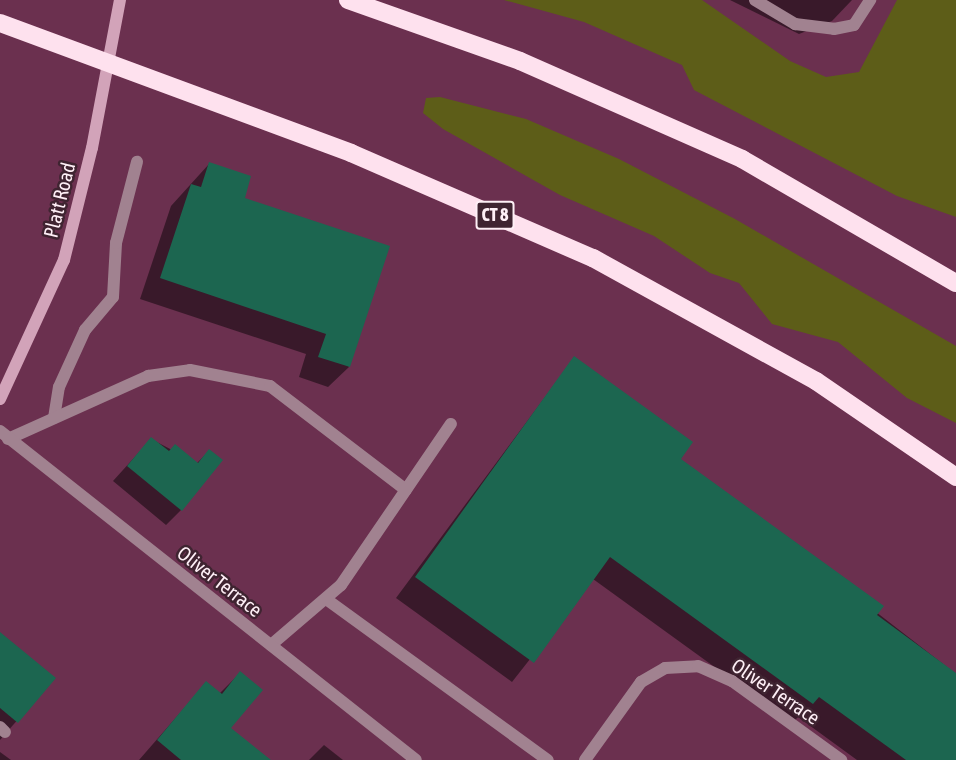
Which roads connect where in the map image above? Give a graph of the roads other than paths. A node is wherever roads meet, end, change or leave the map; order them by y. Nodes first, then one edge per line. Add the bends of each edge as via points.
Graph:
1 (120, 0) edge
2 (348, 0) edge
3 (755, 0) edge
4 (870, 0) edge
5 (0, 23) edge
6 (137, 162) dead end
7 (956, 283) edge
8 (0, 399) edge
9 (54, 418) junction
10 (451, 424) dead end
11 (4, 435) edge
12 (956, 477) edge
13 (406, 490) junction
14 (326, 599) junction
15 (271, 645) junction
16 (416, 760) edge
17 (548, 760) edge
18 (585, 760) edge
19 (841, 760) edge

1 - 8 street, Platt Road via 92,148 64,260
2 - 7 highway via 520,61 742,159
3 - 4 street via 795,24 834,29 854,25
5 - 12 highway, CT 8 via 351,153 593,258 816,381
6 - 9 street via 116,243 113,297 85,330 59,387
9 - 11 street
9 - 13 street via 148,376 190,370 270,386
10 - 13 street
11 - 15 street, Oliver Terrace
13 - 14 street
14 - 15 street
14 - 17 street
15 - 16 street, Oliver Terrace
18 - 19 street, Oliver Terrace via 641,682 666,668 698,666 732,681

